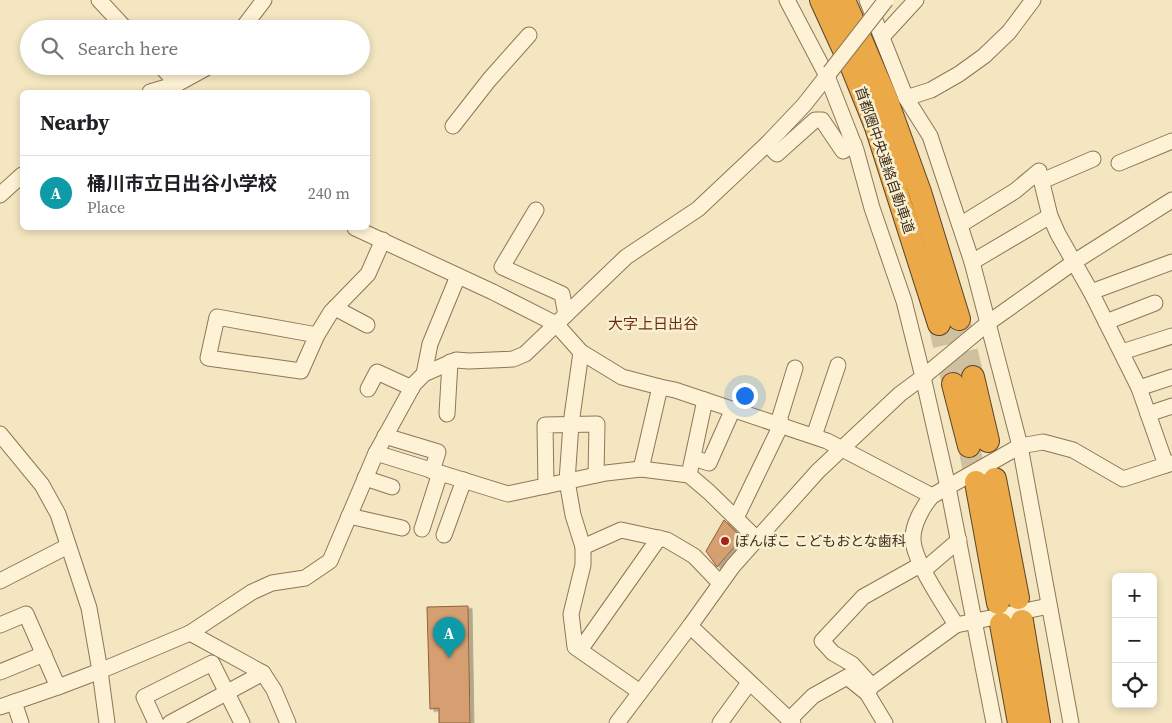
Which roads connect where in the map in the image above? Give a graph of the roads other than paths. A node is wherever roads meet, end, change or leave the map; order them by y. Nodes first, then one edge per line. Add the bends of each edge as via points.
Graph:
1 (99, 0) edge
2 (264, 0) edge
3 (787, 0) edge
4 (821, 0) edge
5 (844, 0) edge
6 (867, 0) edge
7 (886, 0) edge
8 (916, 0) edge
9 (1033, 0) edge
10 (118, 20) edge
11 (249, 20) edge
12 (529, 35) dead end
13 (882, 37) junction
14 (828, 74) junction
15 (169, 75) edge
16 (194, 75) edge
17 (177, 84) junction
18 (157, 90) edge
19 (906, 98) junction
20 (453, 126) dead end
21 (1172, 141) edge
22 (767, 144) junction
23 (854, 144) junction
24 (1093, 159) dead end
25 (1119, 163) dead end
26 (20, 177) edge
27 (1042, 181) junction
28 (0, 195) edge
29 (1172, 200) edge
30 (536, 210) dead end
31 (1050, 216) junction
32 (960, 225) junction
33 (360, 230) edge
34 (383, 240) junction
35 (972, 262) junction
36 (1074, 262) junction
37 (1172, 262) edge
38 (458, 276) junction
39 (1091, 292) junction
40 (1155, 303) dead end
41 (335, 308) junction
42 (561, 320) junction
43 (1106, 322) junction
44 (988, 323) junction
45 (367, 325) dead end
46 (317, 335) junction
47 (1172, 336) edge
48 (581, 352) junction
49 (1122, 352) junction
50 (450, 362) junction
51 (838, 365) dead end
52 (795, 368) dead end
53 (424, 374) junction
54 (923, 377) junction
55 (1172, 377) edge
56 (963, 380) tunnel mouth
57 (660, 387) junction
58 (412, 388) junction
59 (1140, 388) junction
60 (368, 389) dead end
61 (705, 400) junction
62 (1172, 406) edge
63 (733, 409) junction
64 (447, 414) dead end
65 (1148, 414) junction
66 (571, 424) junction
67 (781, 425) junction
68 (0, 434) edge
69 (385, 436) junction
70 (814, 436) junction
71 (978, 444) tunnel mouth
72 (1020, 446) junction
73 (842, 448) junction
74 (376, 453) junction
75 (693, 458) junction
76 (1169, 464) edge
77 (641, 469) junction
78 (436, 472) junction
79 (596, 475) junction
80 (690, 475) junction
81 (365, 478) junction
82 (464, 480) junction
83 (567, 481) junction
84 (985, 481) tunnel mouth
85 (546, 486) junction
86 (948, 486) junction
87 (392, 487) dead end
88 (932, 496) junction
89 (349, 516) junction
90 (736, 518) junction
91 (402, 528) dead end
92 (422, 530) dead end
93 (444, 535) dead end
94 (659, 538) junction
95 (757, 539) junction
96 (958, 540) junction
97 (68, 546) junction
98 (583, 547) junction
99 (922, 568) junction
100 (0, 581) edge
101 (720, 583) junction
102 (1049, 606) junction
103 (1010, 612) junction
104 (975, 621) junction
105 (0, 625) edge
106 (956, 625) junction
107 (690, 626) junction
108 (190, 633) junction
109 (580, 650) junction
110 (44, 654) junction
111 (100, 671) junction
112 (0, 672) edge
113 (263, 673) junction
114 (749, 682) junction
115 (58, 688) junction
116 (870, 690) junction
117 (226, 692) junction
118 (640, 692) junction
119 (7, 705) edge
120 (193, 718) edge
121 (791, 721) edge
122 (722, 722) edge
123 (21, 723) edge
124 (107, 723) edge
125 (156, 723) edge
126 (170, 723) edge
127 (242, 723) edge
128 (288, 723) edge
129 (617, 723) edge
130 (885, 723) edge
131 (994, 723) edge
132 (1019, 723) edge
133 (1039, 723) edge
134 (1071, 723) edge

1 - 10 street
2 - 11 street
3 - 14 street
4 - 5 highway, 首都圏中央連絡自動車道 via 876,127 949,322 920,192 886,98
6 - 13 street
7 - 14 street, bridge
8 - 13 street
9 - 19 street via 1009,32 984,56 931,90
12 - 20 street
13 - 19 street
14 - 22 street
14 - 23 street
15 - 17 street
16 - 17 street
17 - 18 street
19 - 32 street via 930,136
21 - 25 street
22 - 23 street via 777,154 815,120 822,120 843,150
22 - 42 street via 698,209 626,257
23 - 54 street via 904,301
24 - 27 street
26 - 28 street
27 - 31 street
27 - 32 street via 1039,171 1015,191
29 - 36 street
30 - 42 street via 502,268 562,294
31 - 35 street
31 - 36 street
32 - 35 street
33 - 34 street
34 - 38 street
34 - 41 street via 368,274
35 - 44 street
36 - 39 street
36 - 44 street
37 - 39 street
38 - 42 street
38 - 53 street via 430,344
39 - 43 street
40 - 43 street
41 - 45 street
41 - 46 street
42 - 48 street
42 - 50 street via 525,354 513,359
43 - 49 street
44 - 54 street
44 - 72 street
46 - 46 street via 301,371 208,358 217,317
47 - 49 street
48 - 57 street via 622,377
48 - 66 street
49 - 59 street
50 - 53 street
50 - 64 street
51 - 70 street
52 - 67 street via 780,417
53 - 58 street
54 - 73 street
54 - 86 street
55 - 59 street
56 - 71 highway
57 - 61 street
57 - 77 street
58 - 60 street via 377,372
58 - 69 street
59 - 65 street
61 - 63 street
61 - 75 street
62 - 65 street
63 - 67 street
63 - 75 street via 709,463
65 - 76 street
66 - 79 street via 597,424
66 - 83 street
66 - 85 street via 545,425
67 - 70 street
67 - 90 street
68 - 97 street via 42,485 58,514
69 - 74 street
69 - 78 street via 438,452
70 - 73 street
72 - 76 street via 1043,442 1074,450 1123,479
72 - 86 street
72 - 102 street
73 - 88 street
73 - 95 street
74 - 78 street
74 - 81 street
75 - 80 street
77 - 79 street
77 - 80 street
78 - 82 street
78 - 92 street
79 - 83 street
80 - 90 street
81 - 87 street
81 - 89 street
82 - 85 street via 508,494
82 - 93 street
83 - 85 street
83 - 98 street via 572,515
84 - 103 highway
86 - 88 street
86 - 96 street
88 - 99 street via 925,504 913,538
89 - 91 street
89 - 108 street via 330,561 305,578 272,583 252,592
90 - 95 street
94 - 98 street via 621,530
94 - 101 street via 694,556
94 - 109 street
95 - 101 street
96 - 99 street
96 - 104 street
97 - 100 street
97 - 111 street via 89,608
98 - 109 street via 583,565 571,614 575,647
99 - 106 street
99 - 116 street via 862,598 822,641 833,653 852,664
101 - 107 street
102 - 104 street
102 - 134 street
103 - 132 highway
103 - 133 highway
104 - 106 street
104 - 131 street
105 - 110 street via 26,614
106 - 116 street
107 - 114 street
107 - 118 street
108 - 111 street
108 - 113 street
109 - 118 street
110 - 112 street
110 - 115 street
111 - 115 street
111 - 124 street
113 - 117 street
113 - 128 street
114 - 121 street
114 - 122 street
115 - 119 street
116 - 121 street via 847,677 813,696
116 - 130 street
117 - 120 street
117 - 125 street via 212,663 144,696
117 - 127 street
118 - 129 street
119 - 123 street
120 - 126 street

